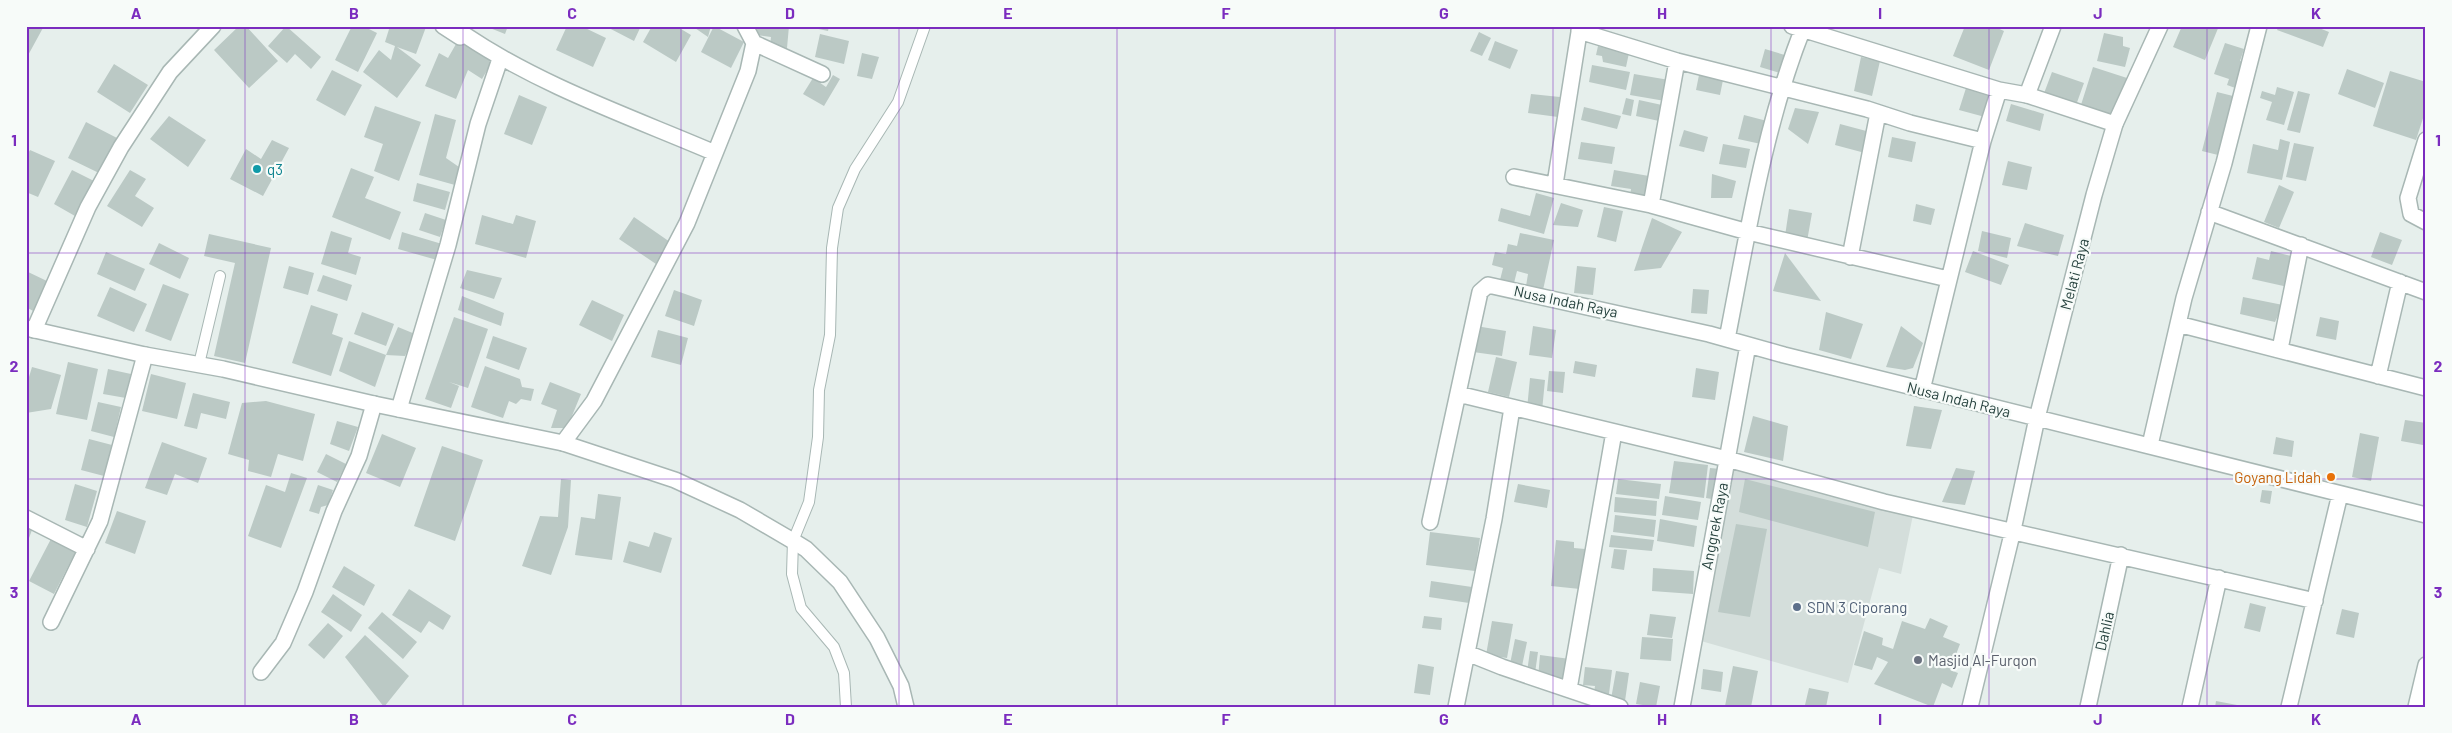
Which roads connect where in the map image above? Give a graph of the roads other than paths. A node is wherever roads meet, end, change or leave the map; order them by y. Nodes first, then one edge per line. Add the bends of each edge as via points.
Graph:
1 (213, 26) edge
2 (443, 26) edge
3 (745, 26) edge
4 (925, 26) edge
5 (2053, 26) edge
6 (2160, 26) edge
7 (2259, 26) edge
8 (1799, 27) edge
9 (1579, 29) edge
10 (754, 43) junction
11 (500, 58) junction
12 (1677, 61) junction
13 (822, 74) dead end
14 (1782, 87) junction
15 (1999, 90) junction
16 (2027, 95) junction
17 (1878, 113) junction
18 (2115, 127) junction
19 (2426, 140) edge
20 (1984, 141) junction
21 (715, 153) junction
22 (1514, 177) dead end
23 (1555, 184) junction
24 (1651, 205) junction
25 (2209, 212) junction
26 (2426, 222) edge
27 (1748, 232) junction
28 (2301, 245) junction
29 (1850, 257) junction
30 (220, 276) dead end
31 (1948, 279) junction
32 (2400, 282) junction
33 (2426, 292) edge
34 (2178, 324) junction
35 (30, 329) edge
36 (1727, 339) junction
37 (1748, 346) junction
38 (2280, 349) junction
39 (145, 355) junction
40 (199, 364) junction
41 (2378, 376) junction
42 (2426, 388) edge
43 (1922, 390) junction
44 (1458, 394) junction
45 (374, 404) junction
46 (1512, 408) junction
47 (399, 409) junction
48 (2037, 418) junction
49 (1614, 432) junction
50 (563, 443) junction
51 (2150, 445) junction
52 (1727, 459) junction
53 (2340, 494) junction
54 (2426, 515) edge
55 (26, 518) edge
56 (1430, 522) dead end
57 (2012, 530) junction
58 (794, 541) junction
59 (87, 549) junction
60 (2121, 555) junction
61 (2219, 578) junction
62 (2315, 601) junction
63 (51, 622) dead end
64 (1467, 653) junction
65 (2426, 665) edge
66 (262, 672) dead end
67 (1569, 689) junction
68 (846, 707) edge
69 (906, 707) edge
70 (1456, 707) edge
71 (1620, 707) edge
72 (1682, 707) edge
73 (1970, 707) edge
74 (2088, 707) edge
75 (2190, 707) edge
76 (2288, 707) edge
77 (2416, 707) edge

1 - 35 street via 170,72 117,154
2 - 11 street via 460,37 465,34
3 - 10 street
4 - 58 lane via 898,102 855,169 838,208 832,248 830,335 819,390 818,437 809,502
5 - 16 street
6 - 18 street, Melati Raya
7 - 25 street
8 - 14 street
8 - 15 street
9 - 12 street
9 - 23 street
10 - 13 street
10 - 21 street via 748,71
11 - 21 street
11 - 47 street via 478,124 448,245
12 - 14 street
12 - 24 street
14 - 17 street
14 - 27 street
15 - 16 street
15 - 20 street
16 - 18 street
17 - 20 street
17 - 29 street
18 - 48 street, Melati Raya via 2094,195
19 - 26 street via 2408,198 2411,214
20 - 31 street
21 - 50 street via 687,223 594,401
22 - 23 street
23 - 24 street
24 - 27 street
25 - 28 street
25 - 34 street
27 - 29 street
27 - 36 street
28 - 32 street
28 - 38 street
29 - 31 street
30 - 40 lane
31 - 43 street
32 - 33 street
32 - 41 street
34 - 38 street
34 - 51 street
35 - 39 street
36 - 37 street, Nusa Indah Raya
36 - 44 street, Nusa Indah Raya via 1485,286 1480,292
37 - 43 street, Nusa Indah Raya
37 - 52 street, Anggrek Raya
38 - 41 street
39 - 40 street
39 - 59 street via 100,522
40 - 45 street
41 - 42 street
43 - 48 street, Nusa Indah Raya
44 - 46 street
44 - 56 street
45 - 47 street
45 - 66 street via 359,456 334,511 305,592 283,643
46 - 49 street
46 - 64 street
47 - 50 street
48 - 51 street, Nusa Indah Raya
48 - 57 street, Melati Raya
49 - 52 street
49 - 67 street
50 - 58 street via 675,480 740,510
51 - 53 street, Nusa Indah Raya
52 - 57 street via 1884,502
52 - 72 street, Anggrek Raya
53 - 54 street, Nusa Indah Raya
53 - 62 street
55 - 59 street
57 - 60 street
57 - 73 street, Melati Raya
58 - 68 lane via 792,574 801,608 834,646 844,673
58 - 69 street via 840,582 877,638 900,686
59 - 63 street
60 - 61 street
60 - 74 street, Dahlia
61 - 62 street
61 - 75 street
62 - 76 street
64 - 67 street
64 - 70 street
65 - 77 street
67 - 71 street

